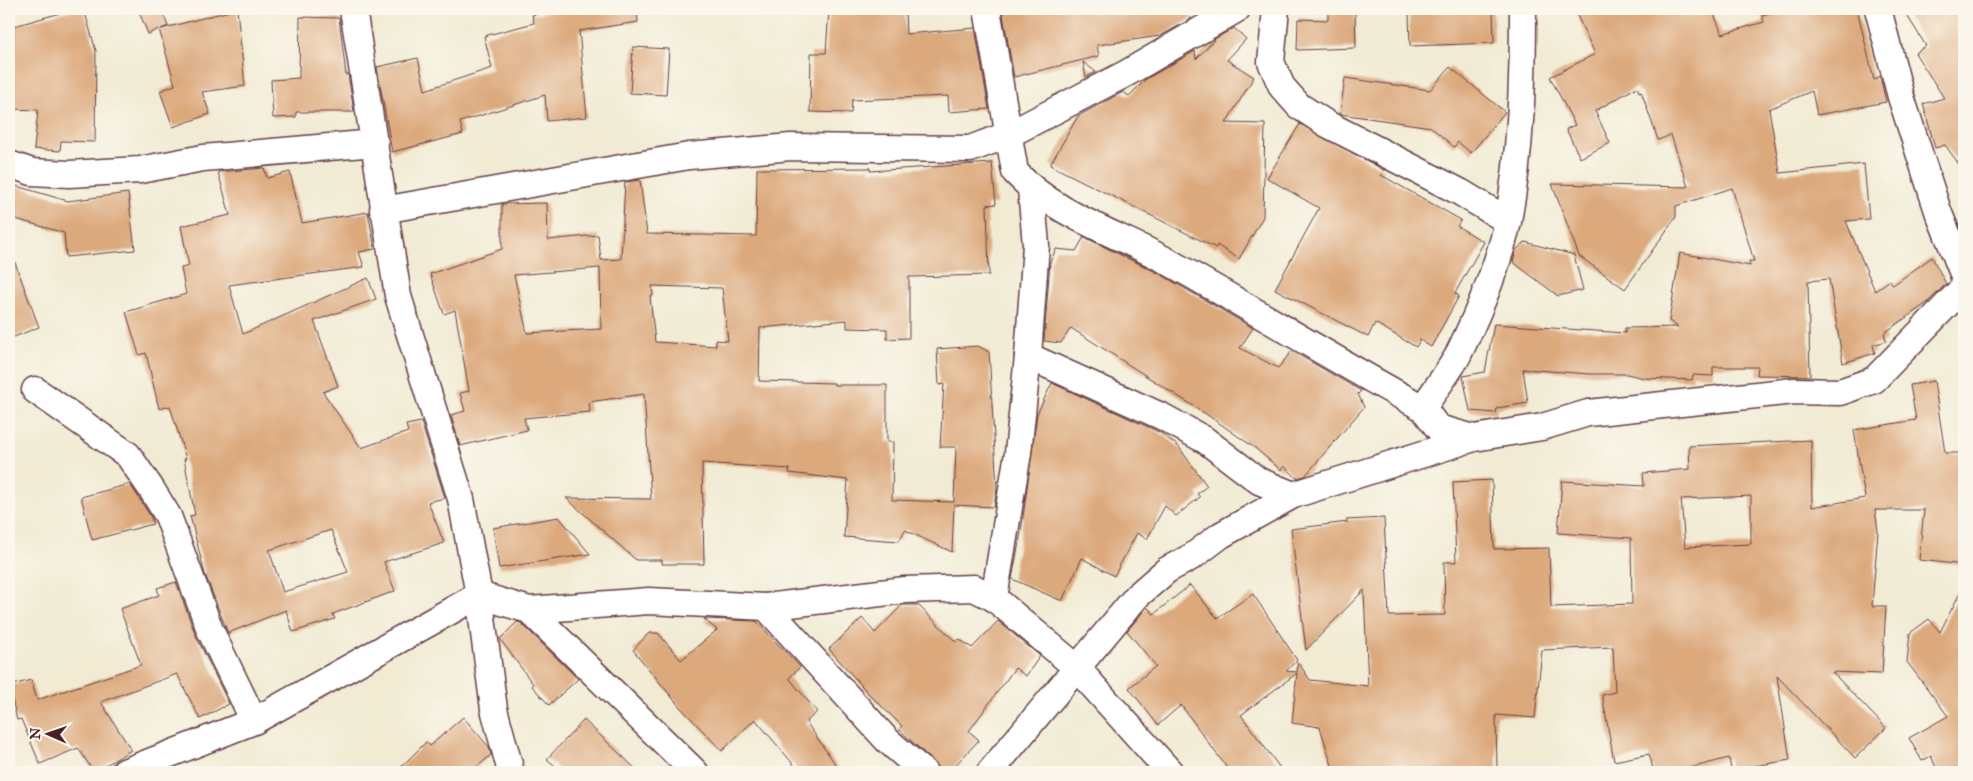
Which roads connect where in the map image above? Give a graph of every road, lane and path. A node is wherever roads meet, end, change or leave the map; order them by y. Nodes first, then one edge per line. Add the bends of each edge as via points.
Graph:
1 (353, 9) edge
2 (988, 9) edge
3 (1236, 9) edge
4 (1276, 9) edge
5 (1523, 9) edge
6 (1878, 9) edge
7 (1010, 134) junction
8 (375, 143) junction
9 (9, 164) edge
10 (1031, 189) junction
11 (383, 210) junction
12 (1508, 221) junction
13 (1964, 276) edge
14 (1964, 287) edge
15 (1028, 356) junction
16 (35, 390) dead end
17 (1423, 408) junction
18 (1474, 438) junction
19 (1293, 495) junction
20 (479, 595) junction
21 (994, 598) junction
22 (766, 607) junction
23 (529, 610) junction
24 (1076, 668) junction
25 (254, 721) junction
26 (124, 772) edge
27 (511, 772) edge
28 (695, 772) edge
29 (924, 772) edge
30 (992, 772) edge
31 (1170, 772) edge

1 - 8 street
2 - 7 street
3 - 7 street via 1127,73
4 - 12 street via 1271,62 1282,87 1299,106
5 - 12 street via 1520,127
6 - 13 street via 1907,116 1938,211
7 - 10 street via 1015,172
7 - 11 street via 970,149 791,147 689,156
8 - 9 street via 203,158 140,170 69,174 32,172
8 - 11 street
10 - 15 street via 1036,245
10 - 17 street via 1061,208 1165,260
11 - 20 street via 398,296 461,499
12 - 17 street via 1482,303 1456,358
14 - 18 street via 1874,380 1840,392 1794,391 1588,413 1542,427
15 - 19 street via 1163,417 1204,440 1259,481
15 - 21 street via 1018,453
16 - 25 street via 128,456 152,490 168,516 210,630
17 - 18 street via 1438,428
18 - 19 street
19 - 24 street via 1167,570 1137,596
20 - 23 street
20 - 25 street
20 - 27 street via 494,709
21 - 22 street via 974,588 905,590
21 - 24 street
22 - 23 street via 649,601
22 - 29 street via 887,740
23 - 28 street
24 - 30 street
24 - 31 street
25 - 26 street

